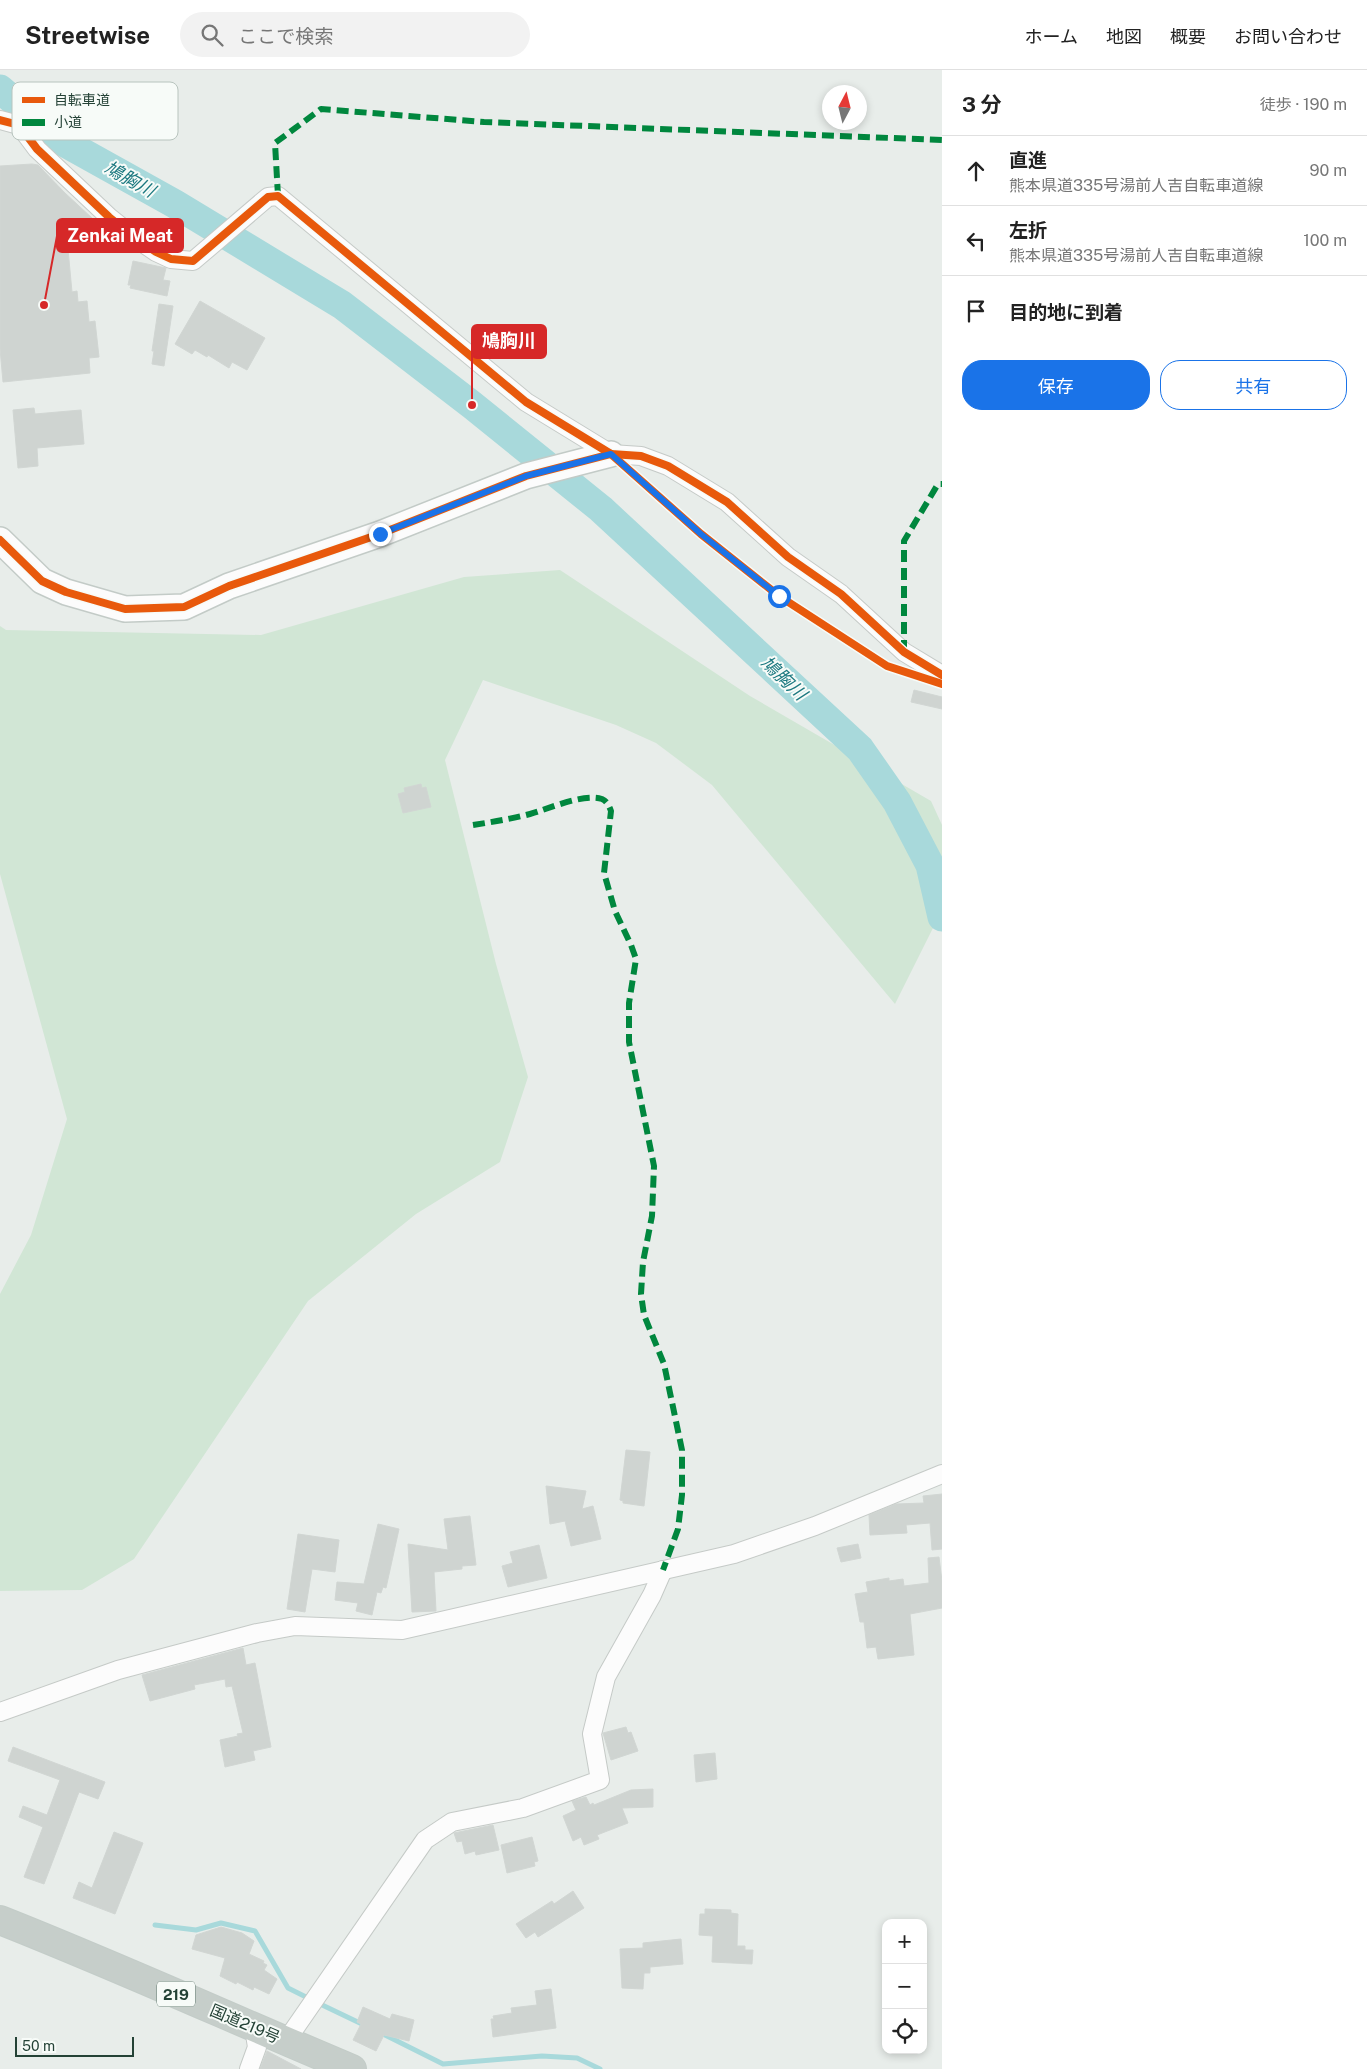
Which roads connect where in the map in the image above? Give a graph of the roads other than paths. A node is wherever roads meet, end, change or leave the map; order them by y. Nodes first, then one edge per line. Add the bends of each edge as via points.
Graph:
1 (30, 140) edge
2 (611, 454) junction
3 (0, 540) edge
4 (942, 675) edge
5 (942, 1474) edge
6 (663, 1570) junction
7 (0, 1712) edge
8 (0, 1920) edge
9 (254, 2028) junction
10 (286, 2041) junction
11 (249, 2069) edge
12 (352, 2069) edge

1 - 2 street via 109,217 156,252 171,259 193,262 268,196 278,196 526,402
2 - 3 main road via 526,476 380,534 229,586 184,607 125,609 66,592 42,581
2 - 4 street via 641,456 668,466 727,502 788,557 842,594 904,652
5 - 6 street via 815,1526 734,1554
6 - 7 street via 402,1630 295,1626 257,1633 118,1670
6 - 10 street via 606,1677 592,1734 600,1780 523,1808 452,1822 425,1840
8 - 9 highway, 国道219号 / 219 via 78,1950
9 - 10 highway, 国道219号 / 219
9 - 11 street via 257,2047
10 - 12 highway, 国道219号 / 219

